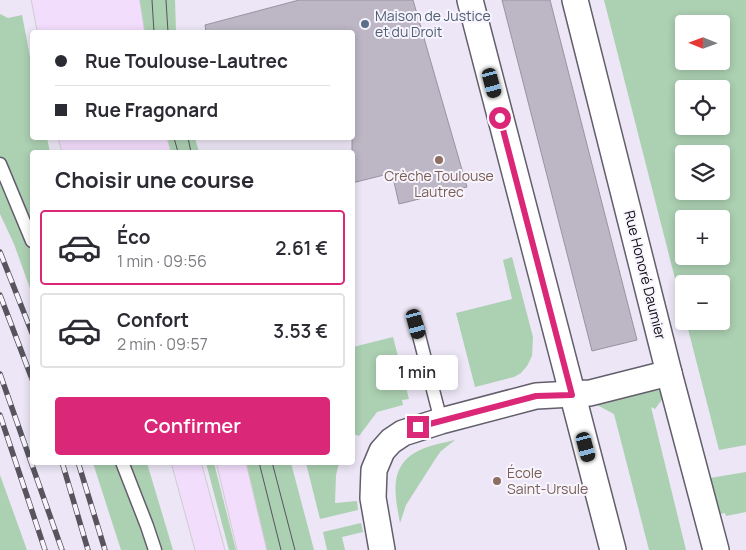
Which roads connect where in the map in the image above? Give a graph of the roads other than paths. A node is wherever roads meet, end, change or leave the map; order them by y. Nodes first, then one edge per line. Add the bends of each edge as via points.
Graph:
1 (46, 0) edge
2 (72, 0) edge
3 (98, 0) edge
4 (125, 0) edge
5 (470, 0) edge
6 (575, 0) edge
7 (52, 30) edge
8 (78, 30) edge
9 (103, 30) edge
10 (130, 30) edge
11 (0, 164) edge
12 (30, 236) edge
13 (416, 324) dead end
14 (669, 373) junction
15 (572, 395) junction
16 (441, 421) junction
17 (123, 465) edge
18 (187, 465) edge
19 (232, 465) edge
20 (154, 550) edge
21 (210, 550) edge
22 (252, 550) edge
23 (382, 550) edge
24 (613, 550) edge
25 (716, 550) edge

1 - 7 main road
2 - 8 main road
3 - 9 main road
4 - 10 main road
5 - 15 street
6 - 14 street, Rue Honoré Daumier
11 - 12 lane
13 - 16 lane
14 - 15 street
14 - 25 street, Rue Honoré Daumier
15 - 16 street via 536,396
15 - 24 street
16 - 23 street via 404,433 391,441 377,460 373,483 374,513
17 - 20 lane
18 - 21 main road
19 - 22 main road

